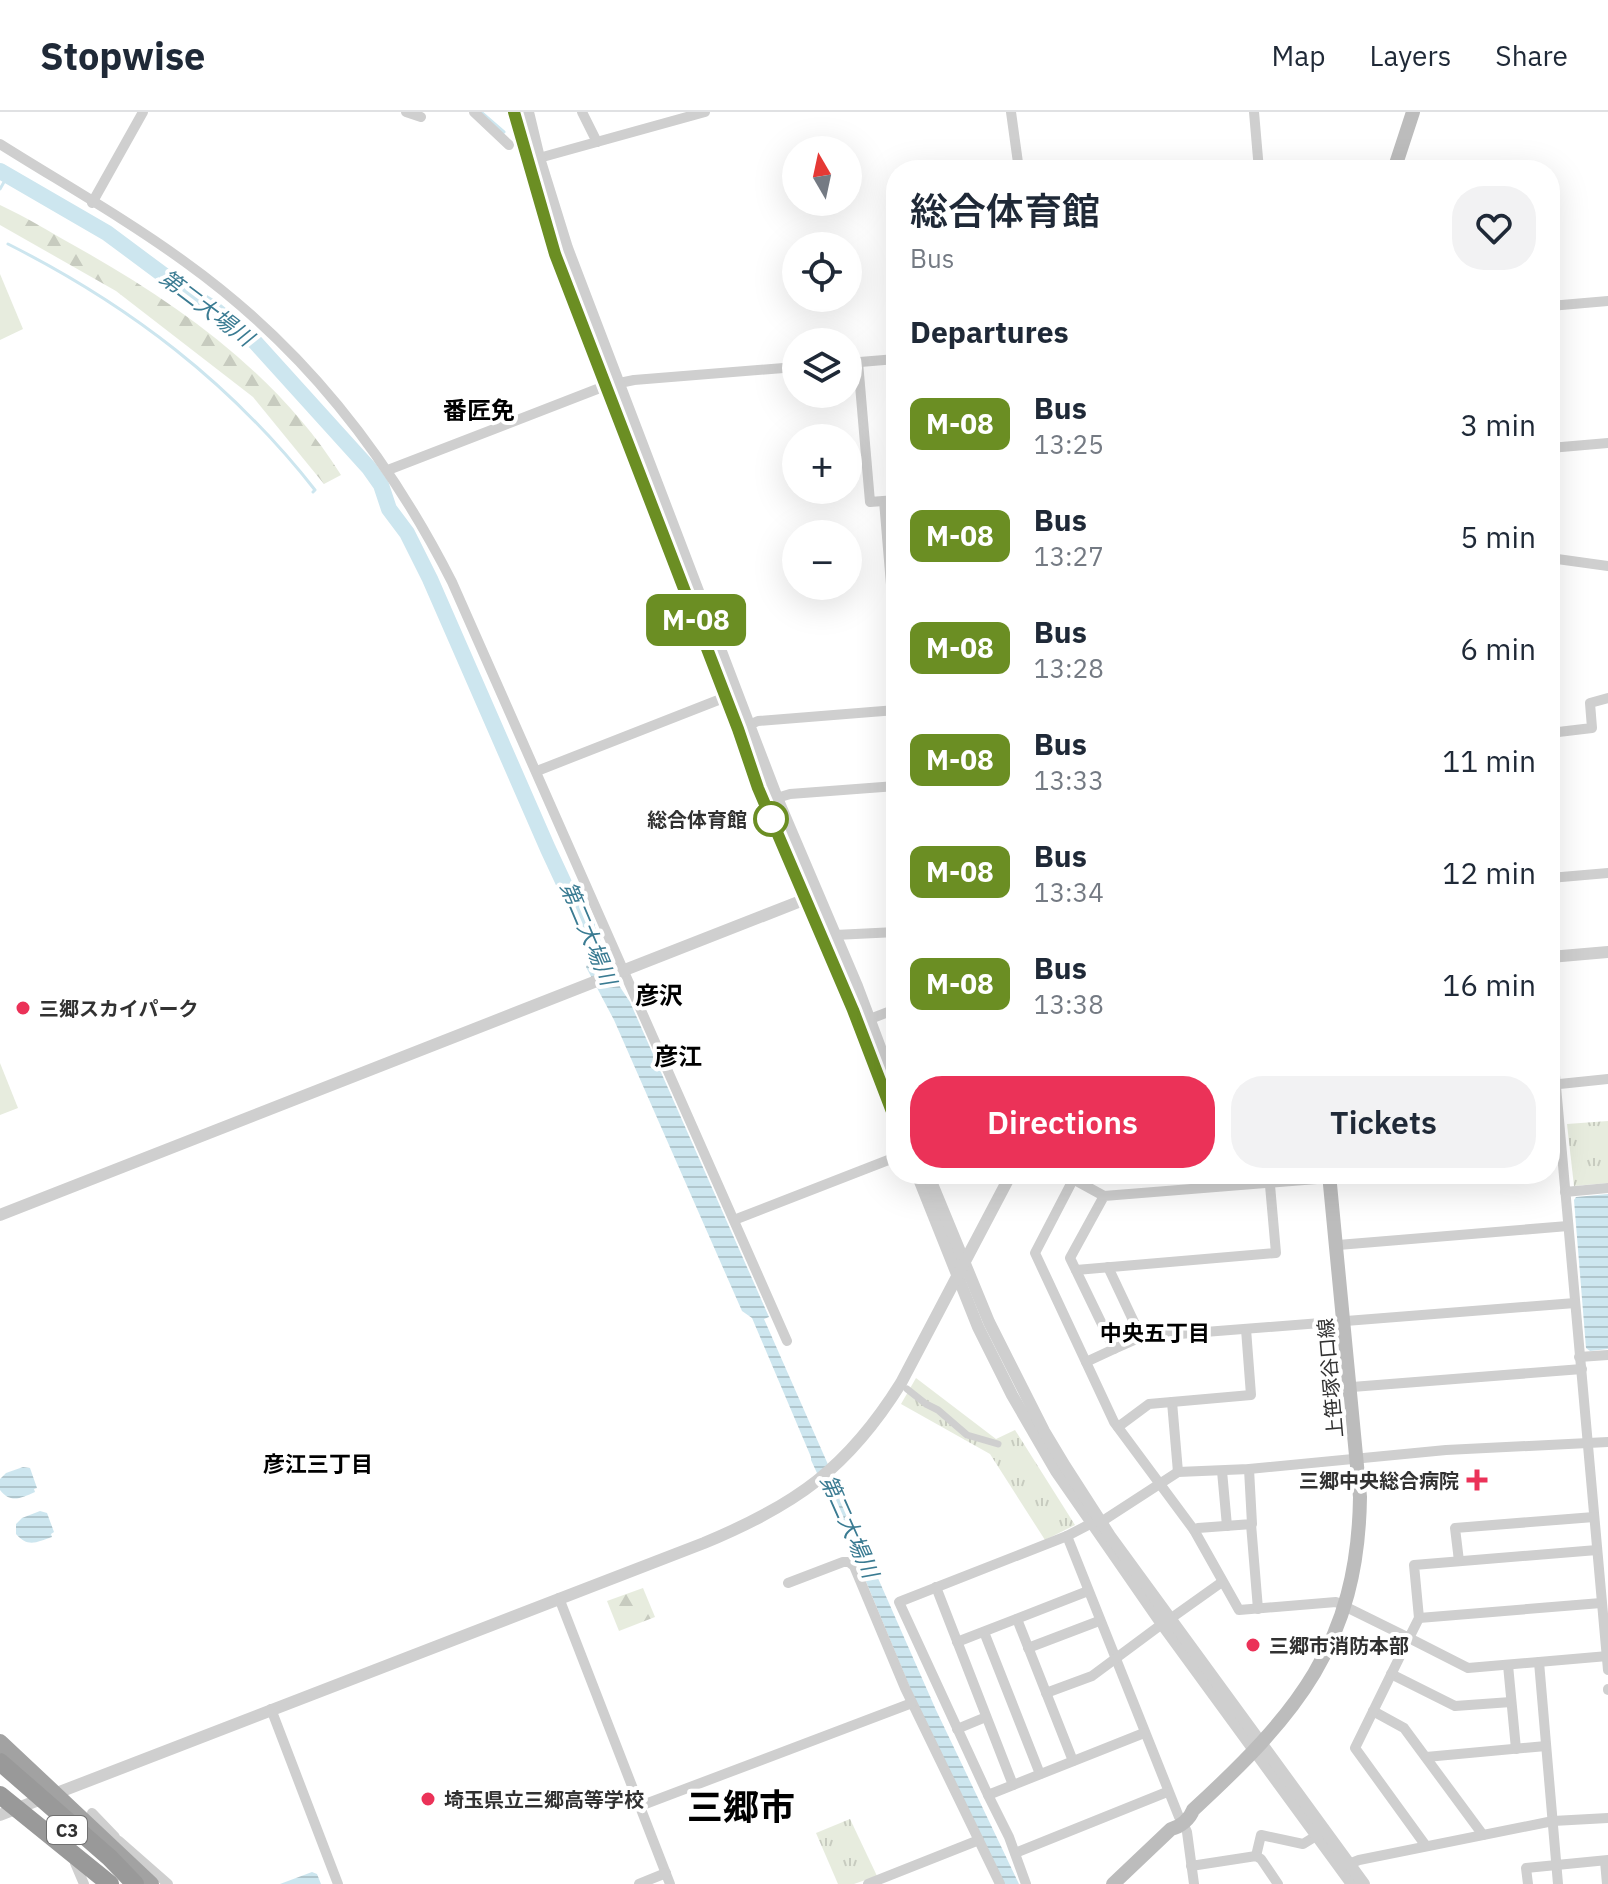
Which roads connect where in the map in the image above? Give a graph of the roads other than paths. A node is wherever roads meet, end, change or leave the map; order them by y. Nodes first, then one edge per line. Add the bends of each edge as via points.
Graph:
1 (143, 112) edge
2 (406, 112) edge
3 (474, 112) edge
4 (514, 112) edge
5 (528, 112) edge
6 (582, 112) edge
7 (705, 112) edge
8 (1011, 112) edge
9 (1254, 112) edge
10 (1413, 112) edge
11 (421, 117) dead end
12 (597, 142) junction
13 (0, 144) edge
14 (509, 145) dead end
15 (539, 158) junction
16 (1018, 160) edge
17 (1258, 160) edge
18 (1397, 160) edge
19 (92, 203) junction
20 (1608, 301) edge
21 (1560, 305) edge
22 (886, 360) edge
23 (862, 361) edge
24 (782, 368) edge
25 (620, 383) junction
26 (605, 386) junction
27 (859, 408) edge
28 (1608, 443) edge
29 (1560, 447) edge
30 (388, 470) junction
31 (884, 501) joint
32 (886, 525) edge
33 (1560, 559) edge
34 (1608, 566) edge
35 (726, 697) junction
36 (1608, 698) edge
37 (886, 711) edge
38 (749, 725) junction
39 (1560, 732) edge
40 (537, 771) junction
41 (886, 787) edge
42 (777, 798) junction
43 (1608, 873) edge
44 (1560, 877) edge
45 (818, 894) junction
46 (805, 899) junction
47 (886, 932) edge
48 (835, 935) junction
49 (1608, 952) edge
50 (1560, 956) edge
51 (620, 972) junction
52 (886, 1013) edge
53 (870, 1019) junction
54 (886, 1063) edge
55 (1608, 1079) edge
56 (1560, 1083) edge
57 (886, 1096) edge
58 (1560, 1142) edge
59 (1562, 1159) joint
60 (886, 1161) edge
61 (921, 1184) edge
62 (932, 1184) edge
63 (1005, 1184) edge
64 (1071, 1184) edge
65 (1087, 1184) edge
66 (1215, 1184) edge
67 (1270, 1184) edge
68 (1330, 1184) edge
69 (1608, 1188) edge
70 (1565, 1192) junction
71 (1104, 1196) junction
72 (0, 1215) edge
73 (734, 1220) junction
74 (1568, 1226) junction
75 (1338, 1245) junction
76 (962, 1262) junction
77 (1108, 1267) junction
78 (1076, 1270) junction
79 (957, 1278) junction
80 (1575, 1303) junction
81 (1345, 1321) junction
82 (1246, 1329) junction
83 (1141, 1337) junction
84 (787, 1341) dead end
85 (1114, 1349) junction
86 (1608, 1355) edge
87 (1579, 1357) junction
88 (1086, 1362) junction
89 (1582, 1369) junction
90 (1352, 1387) junction
91 (907, 1389) dead end
92 (1172, 1402) junction
93 (1118, 1427) junction
94 (1608, 1442) edge
95 (998, 1444) dead end
96 (1588, 1444) junction
97 (1358, 1457) junction
98 (1249, 1469) junction
99 (1222, 1471) junction
100 (1178, 1472) junction
101 (1159, 1484) junction
102 (1594, 1517) junction
103 (1095, 1523) junction
104 (1251, 1524) junction
105 (1227, 1526) junction
106 (1194, 1530) junction
107 (1067, 1536) junction
108 (1597, 1550) junction
109 (1459, 1561) junction
110 (1222, 1582) junction
111 (788, 1583) dead end
112 (936, 1587) junction
113 (1088, 1591) junction
114 (559, 1598) junction
115 (1601, 1603) junction
116 (1346, 1606) junction
117 (1258, 1609) junction
118 (1419, 1618) junction
119 (1017, 1619) junction
120 (1099, 1621) junction
121 (1166, 1621) junction
122 (984, 1632) junction
123 (1409, 1638) junction
124 (957, 1642) junction
125 (1028, 1648) junction
126 (1607, 1656) edge
127 (1115, 1659) junction
128 (1539, 1662) junction
129 (1508, 1665) junction
130 (1608, 1670) edge
131 (1391, 1674) junction
132 (1046, 1693) junction
133 (1511, 1702) junction
134 (912, 1703) junction
135 (271, 1709) junction
136 (1373, 1711) junction
137 (986, 1717) junction
138 (957, 1729) junction
139 (1144, 1733) junction
140 (0, 1742) edge
141 (1546, 1746) junction
142 (1258, 1748) junction
143 (1516, 1749) junction
144 (1426, 1757) junction
145 (1073, 1761) junction
146 (0, 1762) edge
147 (1040, 1774) junction
148 (0, 1777) edge
149 (1013, 1785) junction
150 (1167, 1792) junction
151 (54, 1794) junction
152 (988, 1795) junction
153 (3, 1805) edge
154 (640, 1806) junction
155 (92, 1813) dead end
156 (1608, 1818) edge
157 (1182, 1820) junction
158 (1553, 1821) junction
159 (93, 1831) junction
160 (1483, 1835) junction
161 (1316, 1836) junction
162 (979, 1840) junction
163 (119, 1841) junction
164 (1426, 1846) junction
165 (1015, 1853) junction
166 (1256, 1856) junction
167 (1607, 1860) edge
168 (75, 1863) junction
169 (1349, 1864) junction
170 (1556, 1865) junction
171 (1191, 1866) junction
172 (668, 1879) edge
173 (84, 1884) edge
174 (101, 1884) edge
175 (110, 1884) edge
176 (134, 1884) edge
177 (151, 1884) edge
178 (168, 1884) edge
179 (338, 1884) edge
180 (639, 1884) edge
181 (868, 1884) edge
182 (1000, 1884) edge
183 (1026, 1884) edge
184 (1113, 1884) edge
185 (1194, 1884) edge
186 (1278, 1884) edge
187 (1352, 1884) edge
188 (1364, 1884) edge
189 (1528, 1884) edge
190 (1558, 1884) edge
191 (1607, 1884) edge

1 - 19 street
2 - 11 street
3 - 14 street
4 - 26 street via 555,254
5 - 15 street
6 - 12 street
7 - 12 street
8 - 16 street
9 - 17 street
10 - 18 main road
12 - 15 street
13 - 19 street
15 - 25 street via 567,248
19 - 30 street via 237,302 323,387
20 - 21 street
22 - 23 street
24 - 25 street
25 - 26 street
25 - 38 street
26 - 30 street
26 - 35 street
27 - 31 street via 870,502
28 - 29 street
30 - 40 street via 452,582
31 - 32 street
33 - 34 street
35 - 40 street
35 - 46 street
36 - 39 street via 1590,703 1592,728
37 - 38 street
38 - 42 street
40 - 51 street
41 - 42 street
42 - 45 street
43 - 44 street
45 - 46 street
45 - 48 street
46 - 51 street
46 - 57 street
47 - 48 street
48 - 53 street
49 - 50 street
51 - 72 street
51 - 73 street
52 - 53 street
53 - 54 street
55 - 56 street
58 - 59 street
59 - 70 street
60 - 73 street
61 - 79 street
62 - 76 street
63 - 76 street
64 - 88 street via 1035,1253
65 - 71 street
66 - 71 street
67 - 77 street via 1276,1253
68 - 75 main road, 上笹塚谷口線
69 - 70 street
70 - 74 street
71 - 78 street via 1070,1258
73 - 84 street
74 - 75 street
74 - 80 street
75 - 81 main road, 上笹塚谷口線
76 - 79 street
76 - 103 street via 1006,1359
77 - 78 street
77 - 83 street
78 - 85 street
79 - 103 street via 1012,1395
79 - 114 street via 872,1427 805,1491 733,1531
80 - 81 street
80 - 87 street
81 - 82 street
81 - 90 main road, 上笹塚谷口線
82 - 83 street
82 - 92 street via 1251,1395
83 - 85 street
85 - 88 street
86 - 87 street
87 - 89 street
88 - 93 street
89 - 90 street
89 - 96 street
90 - 97 main road, 上笹塚谷口線
91 - 95 street via 967,1435
92 - 93 street via 1149,1404
92 - 100 street
93 - 101 street
94 - 96 street
96 - 97 street
96 - 102 street
97 - 98 street
97 - 116 main road, 上笹塚谷口線 via 1360,1527
98 - 99 street
98 - 104 street
99 - 100 street
99 - 105 street
100 - 101 street
101 - 103 street
101 - 106 street
102 - 108 street
102 - 109 street via 1455,1528
103 - 107 street
103 - 121 street
104 - 105 street
104 - 117 street
105 - 106 street
106 - 110 street
107 - 112 street
107 - 113 street
108 - 109 street
108 - 115 street
109 - 118 street via 1414,1565
110 - 117 street via 1239,1610
110 - 121 street
111 - 134 street via 843,1562 854,1566
112 - 124 street
112 - 138 street via 899,1602
113 - 119 street
113 - 120 street
114 - 135 street
114 - 154 street
115 - 118 street
115 - 126 street
116 - 117 street via 1336,1602
116 - 123 street
116 - 142 main road, 上笹塚谷口線 via 1319,1669
118 - 123 street
119 - 122 street
119 - 125 street
120 - 125 street
120 - 127 street
121 - 127 street
121 - 142 street
122 - 124 street
122 - 147 street
123 - 129 street via 1468,1668
123 - 131 street
124 - 137 street
125 - 132 street
126 - 128 street
126 - 130 street
127 - 132 street via 1092,1676
127 - 139 street
128 - 129 street
128 - 141 street
129 - 133 street
131 - 133 street via 1455,1706
131 - 136 street
132 - 145 street
133 - 143 street
134 - 154 street
134 - 162 street
135 - 151 street
135 - 179 street
136 - 144 street via 1404,1728
136 - 164 street via 1355,1748
137 - 138 street
137 - 149 street
138 - 152 street
139 - 145 street
139 - 150 street
140 - 151 highway
141 - 143 street
141 - 158 street
142 - 157 main road, 上笹塚谷口線
142 - 161 street
142 - 169 street
143 - 144 street
144 - 160 street
145 - 147 street
146 - 176 highway, bridge
147 - 149 street
148 - 176 highway, C3, bridge
149 - 152 street
150 - 157 street
150 - 165 street
151 - 153 street
151 - 159 highway
152 - 165 street
153 - 168 highway
153 - 175 highway, C3, bridge
154 - 172 street
155 - 163 street
156 - 158 street
157 - 171 street
157 - 184 main road, 上笹塚谷口線
158 - 160 street
158 - 170 street
159 - 163 street
159 - 177 highway
160 - 164 street
161 - 166 street via 1303,1844 1261,1835
161 - 187 street
162 - 181 street
162 - 182 street
163 - 178 street
164 - 169 street
165 - 183 street
166 - 171 street
166 - 186 street
167 - 170 street
167 - 191 street
168 - 173 street
168 - 174 highway
169 - 188 street
170 - 189 street via 1526,1868
170 - 190 street
171 - 185 street
172 - 180 street

